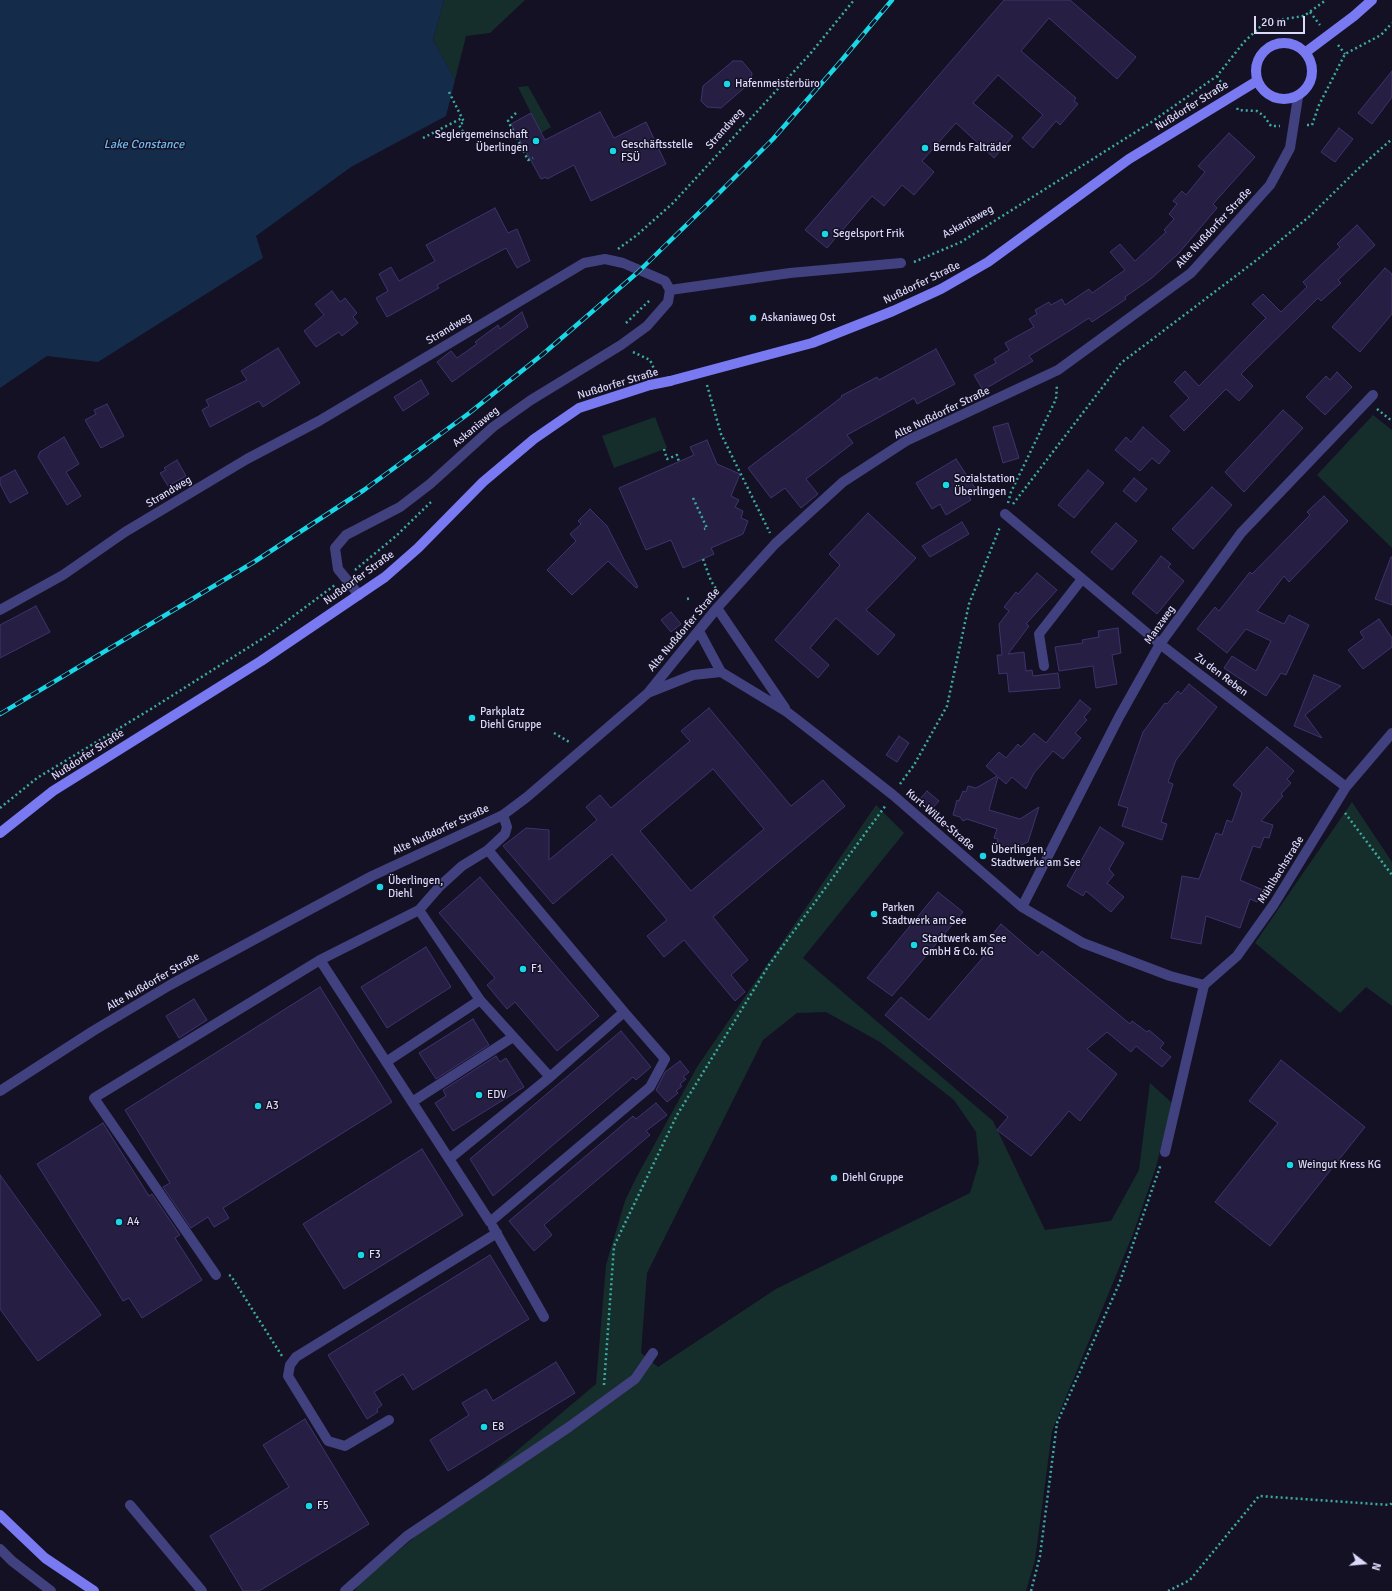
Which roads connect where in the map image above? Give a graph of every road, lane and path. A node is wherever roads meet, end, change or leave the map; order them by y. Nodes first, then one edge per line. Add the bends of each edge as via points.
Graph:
1 (854, 0) edge
2 (1326, 0) edge
3 (1372, 0) edge
4 (1392, 23) edge
5 (1306, 52) junction
6 (1257, 81) junction
7 (449, 92) dead end
8 (1298, 97) junction
9 (1238, 110) dead end
10 (516, 113) dead end
11 (462, 118) junction
12 (1312, 125) dead end
13 (1271, 126) dead end
14 (464, 135) dead end
15 (423, 138) dead end
16 (1392, 139) edge
17 (533, 158) dead end
18 (605, 259) junction
19 (901, 263) joint
20 (670, 290) junction
21 (621, 346) junction
22 (1058, 370) junction
23 (655, 372) dead end
24 (706, 384) dead end
25 (1370, 398) joint
26 (1392, 421) edge
27 (664, 449) dead end
28 (679, 462) dead end
29 (694, 498) dead end
30 (434, 499) dead end
31 (1005, 514) junction
32 (704, 529) dead end
33 (775, 544) junction
34 (702, 559) dead end
35 (360, 566) dead end
36 (1082, 579) junction
37 (335, 585) dead end
38 (359, 594) junction
39 (724, 600) junction
40 (717, 608) junction
41 (0, 610) edge
42 (699, 631) junction
43 (1160, 644) junction
44 (1044, 666) dead end
45 (721, 672) junction
46 (648, 692) junction
47 (787, 712) junction
48 (554, 733) dead end
49 (1392, 733) edge
50 (581, 750) junction
51 (1346, 787) junction
52 (893, 795) junction
53 (1337, 802) junction
54 (0, 808) edge
55 (503, 815) junction
56 (0, 833) edge
57 (488, 850) junction
58 (1392, 875) edge
59 (1022, 907) junction
60 (419, 910) junction
61 (320, 960) junction
62 (1204, 985) junction
63 (480, 1000) junction
64 (624, 1012) junction
65 (513, 1037) junction
66 (386, 1062) junction
67 (550, 1076) junction
68 (0, 1091) edge
69 (412, 1102) junction
70 (1165, 1152) joint
71 (449, 1159) junction
72 (490, 1222) junction
73 (497, 1233) junction
74 (216, 1275) joint
75 (544, 1317) dead end
76 (653, 1353) dead end
77 (290, 1366) junction
78 (603, 1401) junction
79 (389, 1420) dead end
80 (1392, 1503) edge
81 (130, 1505) dead end
82 (0, 1515) edge
83 (0, 1549) edge
84 (51, 1591) edge
85 (94, 1591) edge
86 (202, 1591) edge
87 (345, 1591) edge
88 (1032, 1591) edge
89 (1168, 1591) edge

1 - 18 path, Strandweg via 810,54 673,203
2 - 19 path, Askaniaweg via 1304,16 1261,26 1244,42 1217,76 1137,131 961,242 910,263
3 - 5 street
4 - 12 path via 1381,35 1346,54 1319,105
5 - 6 street via 1295,44 1282,42 1269,47 1259,56 1256,68
5 - 8 street via 1312,64 1313,77 1307,89
6 - 8 street via 1264,91 1274,98 1286,100
6 - 38 street, Nußdorfer Straße, bridge via 1129,159 988,262 941,289 812,343 650,385 579,408 534,439 483,482 418,548 385,577
7 - 11 path
8 - 22 street, Alte Nußdorfer Straße via 1290,148 1270,185 1191,273
9 - 13 path via 1257,111
10 - 17 path via 508,121 528,160
11 - 14 path via 464,122 460,125
11 - 15 path
16 - 31 path via 1311,215 1258,259 1121,363
18 - 20 street via 651,274 665,281
18 - 41 street, Strandweg via 584,264 319,421 247,459 125,532 63,575
19 - 20 street via 790,273
20 - 21 street, Askaniaweg via 668,302 656,317
21 - 23 path via 650,360
21 - 38 street, Askaniaweg via 531,400 492,427 430,484 400,507 346,534 335,548 338,569
22 - 31 path via 1056,399 1011,492
22 - 33 street, Alte Nußdorfer Straße via 906,441 844,482
24 - 33 path via 721,434
25 - 26 path
25 - 43 street, Manzweg via 1242,533
27 - 28 path via 668,459 677,455
29 - 32 path via 707,528
30 - 35 path
31 - 36 street, Zu den Reben
31 - 52 path via 969,604 947,706 914,765
33 - 39 street, Alte Nußdorfer Straße
34 - 39 path via 711,581
36 - 43 street, Zu den Reben
36 - 44 street via 1039,634
37 - 54 path via 268,635 38,778
38 - 56 street, Nußdorfer Straße via 261,661 53,791
39 - 40 street, Alte Nußdorfer Straße
40 - 42 street, Alte Nußdorfer Straße
40 - 47 street, Kurt-Wilde-Straße
42 - 45 street
42 - 46 street, Alte Nußdorfer Straße
43 - 51 street, Zu den Reben
43 - 59 street, Manzweg via 1119,717
45 - 46 street via 693,675
45 - 47 street, Kurt-Wilde-Straße
46 - 50 street, Alte Nußdorfer Straße
47 - 52 street, Kurt-Wilde-Straße
48 - 50 path
49 - 51 street, Mühlbachstraße
50 - 55 street, Alte Nußdorfer Straße
51 - 53 street, Mühlbachstraße
52 - 59 street, Kurt-Wilde-Straße
52 - 78 path via 769,965 677,1115 660,1149 614,1246
53 - 58 path
53 - 62 street, Mühlbachstraße via 1274,904 1237,956
55 - 57 street via 507,827 505,834
55 - 68 street, Alte Nußdorfer Straße via 378,873 190,974 93,1031
57 - 60 street via 462,866
57 - 64 street
59 - 62 street, Kurt-Wilde-Straße via 1083,943 1170,976
60 - 61 street
60 - 63 street
61 - 66 street
61 - 74 street via 94,1098
62 - 70 street
63 - 65 street
63 - 66 street
64 - 67 street
64 - 72 street via 665,1059 650,1087
65 - 67 street
65 - 69 street
66 - 69 street
67 - 71 street
69 - 71 street
70 - 88 path via 1119,1284 1057,1423 1040,1556
71 - 72 street
72 - 73 street
73 - 75 street
73 - 77 street via 296,1356
74 - 77 path via 231,1276 278,1352
76 - 78 street via 635,1379
77 - 79 street via 288,1376 328,1441 345,1446
78 - 87 street via 569,1427 407,1536
80 - 89 path via 1390,1505 1259,1496 1190,1580
81 - 86 street
82 - 85 street via 44,1558
83 - 84 street

